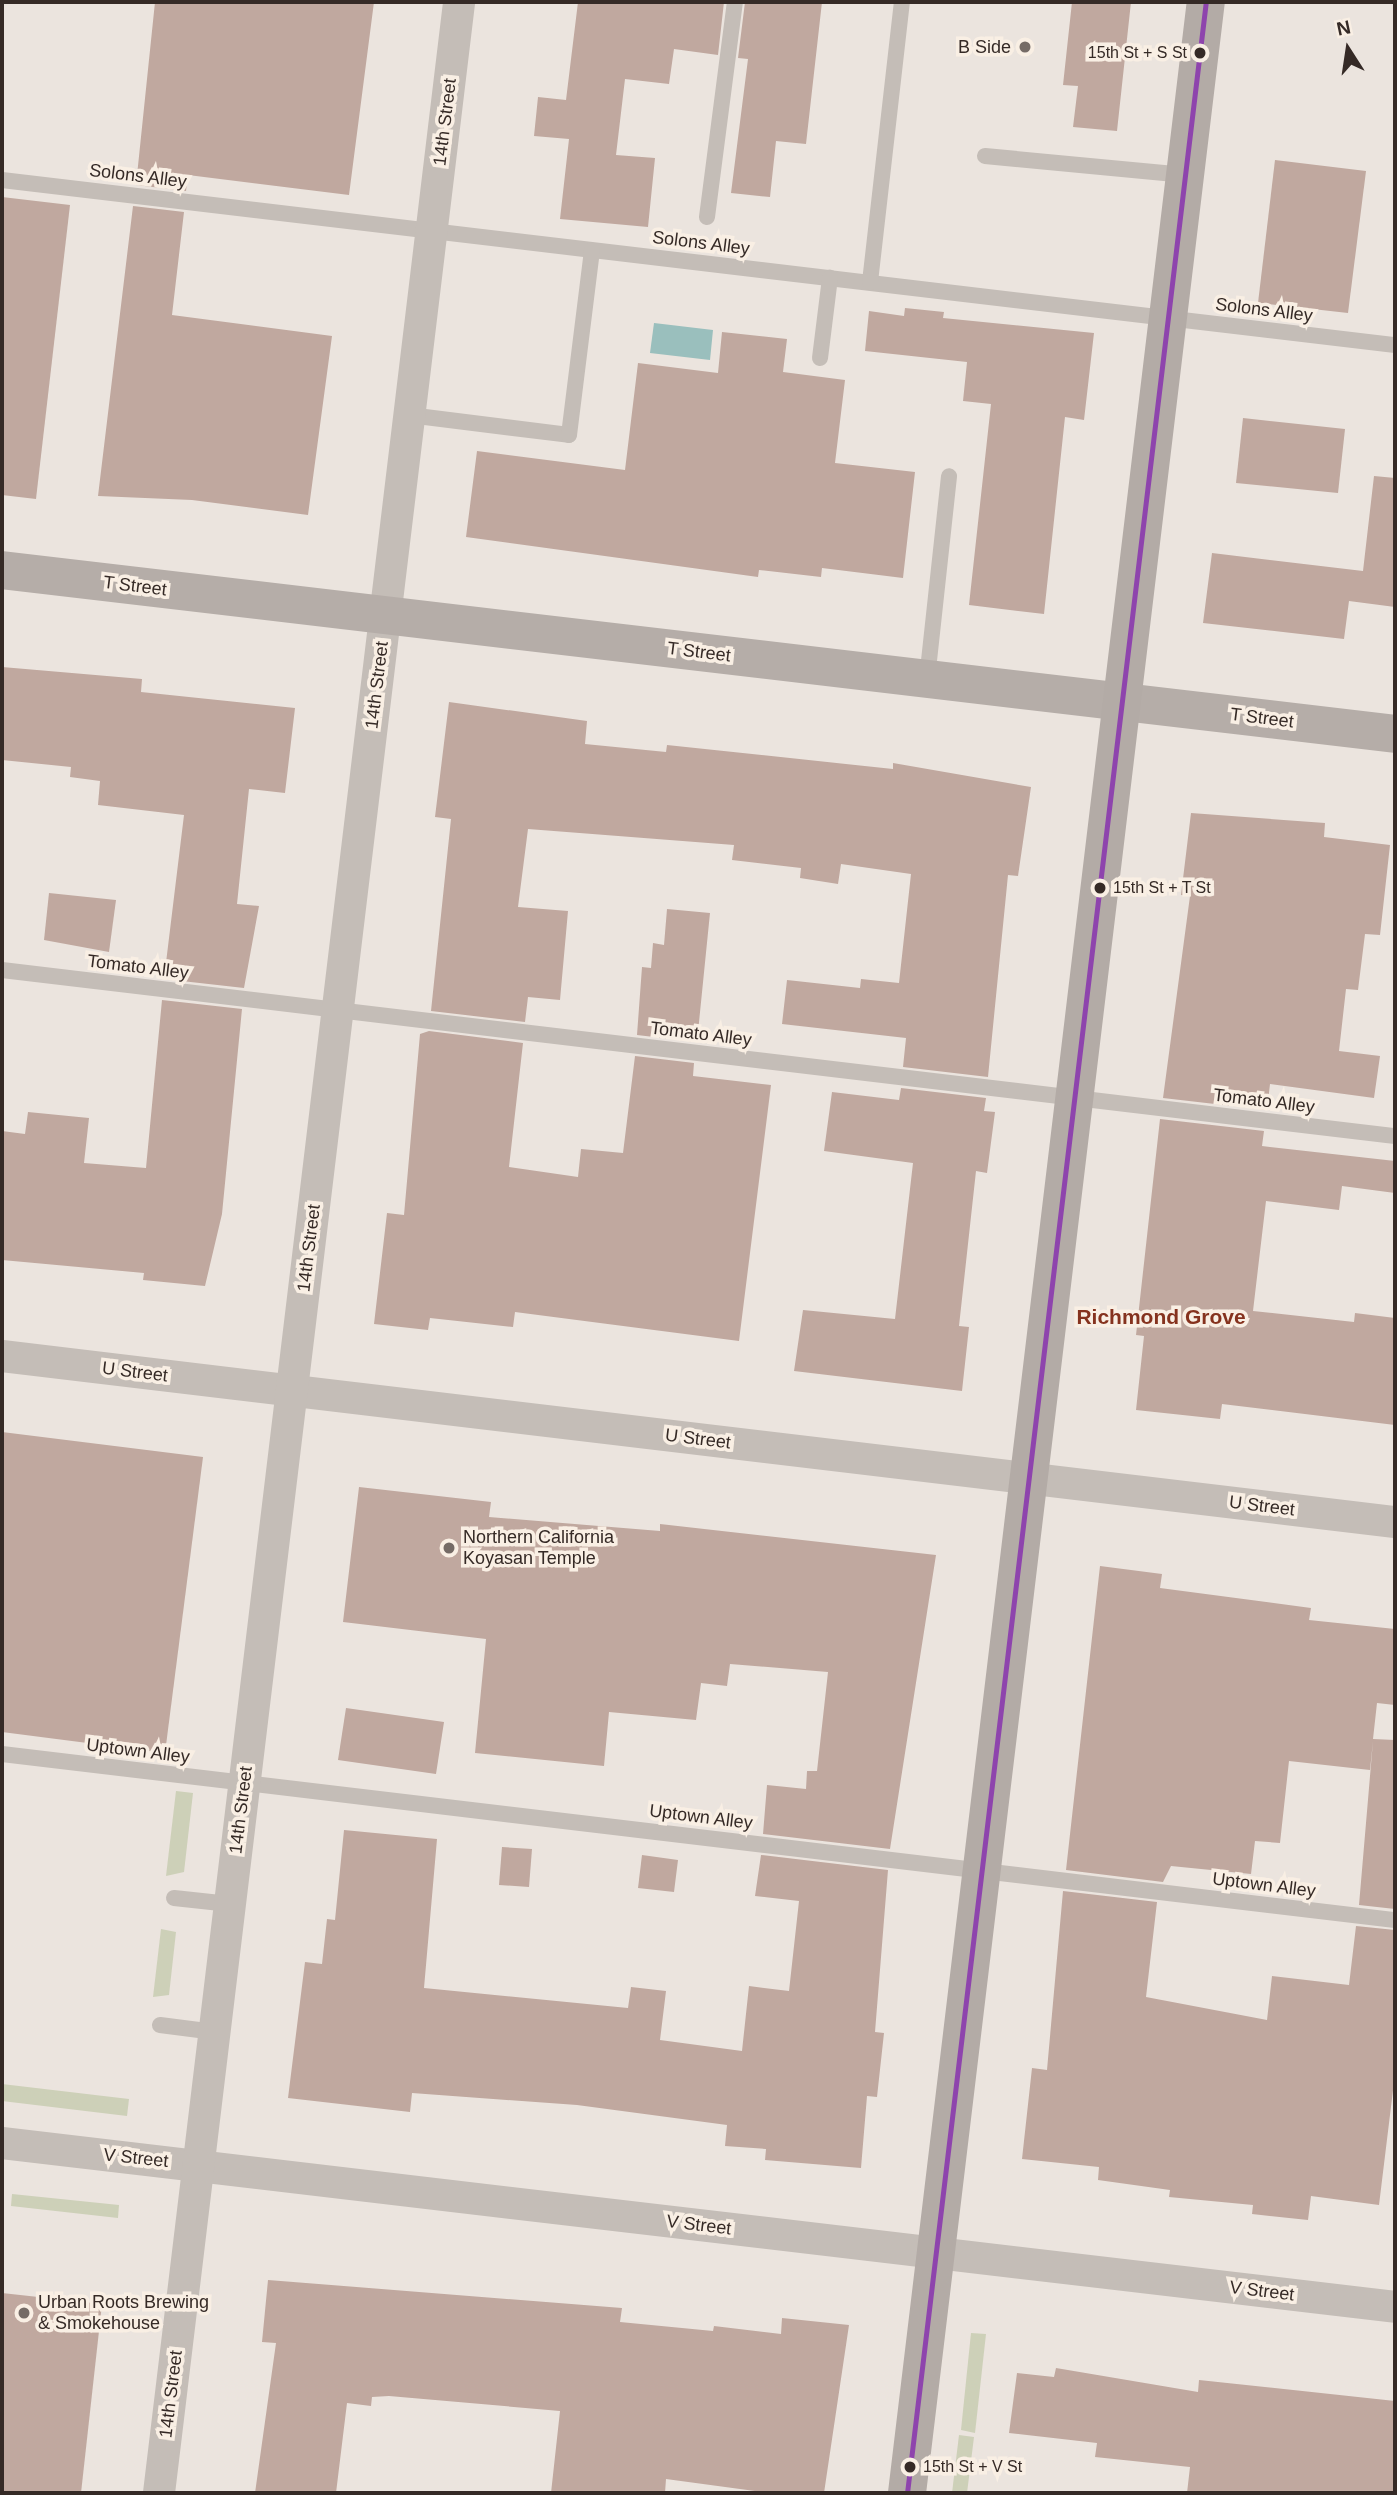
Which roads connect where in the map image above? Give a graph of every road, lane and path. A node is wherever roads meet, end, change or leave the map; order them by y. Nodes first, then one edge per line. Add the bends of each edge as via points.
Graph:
1 (459, 2) edge
2 (735, 2) edge
3 (902, 2) edge
4 (1206, 2) edge
5 (985, 156) dead end
6 (1185, 175) junction
7 (2, 180) edge
8 (707, 217) dead end
9 (432, 230) junction
10 (592, 250) junction
11 (830, 278) junction
12 (870, 282) junction
13 (1169, 318) junction
14 (1395, 345) edge
15 (820, 358) dead end
16 (409, 415) junction
17 (949, 476) dead end
18 (2, 570) edge
19 (385, 615) junction
20 (927, 679) junction
21 (1122, 701) junction
22 (1395, 734) edge
23 (2, 970) edge
24 (337, 1010) junction
25 (1074, 1097) junction
26 (1395, 1136) edge
27 (2, 1356) edge
28 (291, 1391) junction
29 (1029, 1479) junction
30 (1395, 1522) edge
31 (2, 1754) edge
32 (245, 1783) junction
33 (982, 1870) junction
34 (174, 1898) dead end
35 (230, 1904) junction
36 (1395, 1920) edge
37 (160, 2025) dead end
38 (215, 2032) junction
39 (2, 2143) edge
40 (198, 2164) junction
41 (936, 2252) junction
42 (1395, 2307) edge
43 (159, 2493) edge
44 (907, 2493) edge

1 - 9 street, 14th Street
2 - 8 lane
3 - 12 lane
4 - 6 main road
5 - 6 lane
6 - 13 main road
7 - 9 lane, Solons Alley
9 - 10 lane, Solons Alley
9 - 16 street, 14th Street
10 - 11 lane, Solons Alley
10 - 16 lane via 569,435
11 - 12 lane, Solons Alley
11 - 15 lane
12 - 13 lane, Solons Alley
13 - 14 lane, Solons Alley
13 - 21 main road
16 - 19 street, 14th Street
17 - 20 lane
18 - 19 street, T Street
19 - 20 street, T Street
19 - 24 street, 14th Street
20 - 21 street, T Street
21 - 22 street, T Street
21 - 25 main road
23 - 24 lane, Tomato Alley
24 - 25 lane, Tomato Alley
24 - 28 street, 14th Street
25 - 26 lane, Tomato Alley
25 - 29 main road
27 - 28 street, U Street
28 - 29 street, U Street
28 - 32 street, 14th Street
29 - 30 street, U Street
29 - 33 main road
31 - 32 lane, Uptown Alley
32 - 33 lane, Uptown Alley
32 - 35 street, 14th Street
33 - 36 lane, Uptown Alley
33 - 41 main road
34 - 35 lane
35 - 38 street, 14th Street
37 - 38 lane
38 - 40 street, 14th Street
39 - 40 street, V Street
40 - 41 street, V Street
40 - 43 street, 14th Street
41 - 42 street, V Street
41 - 44 main road

